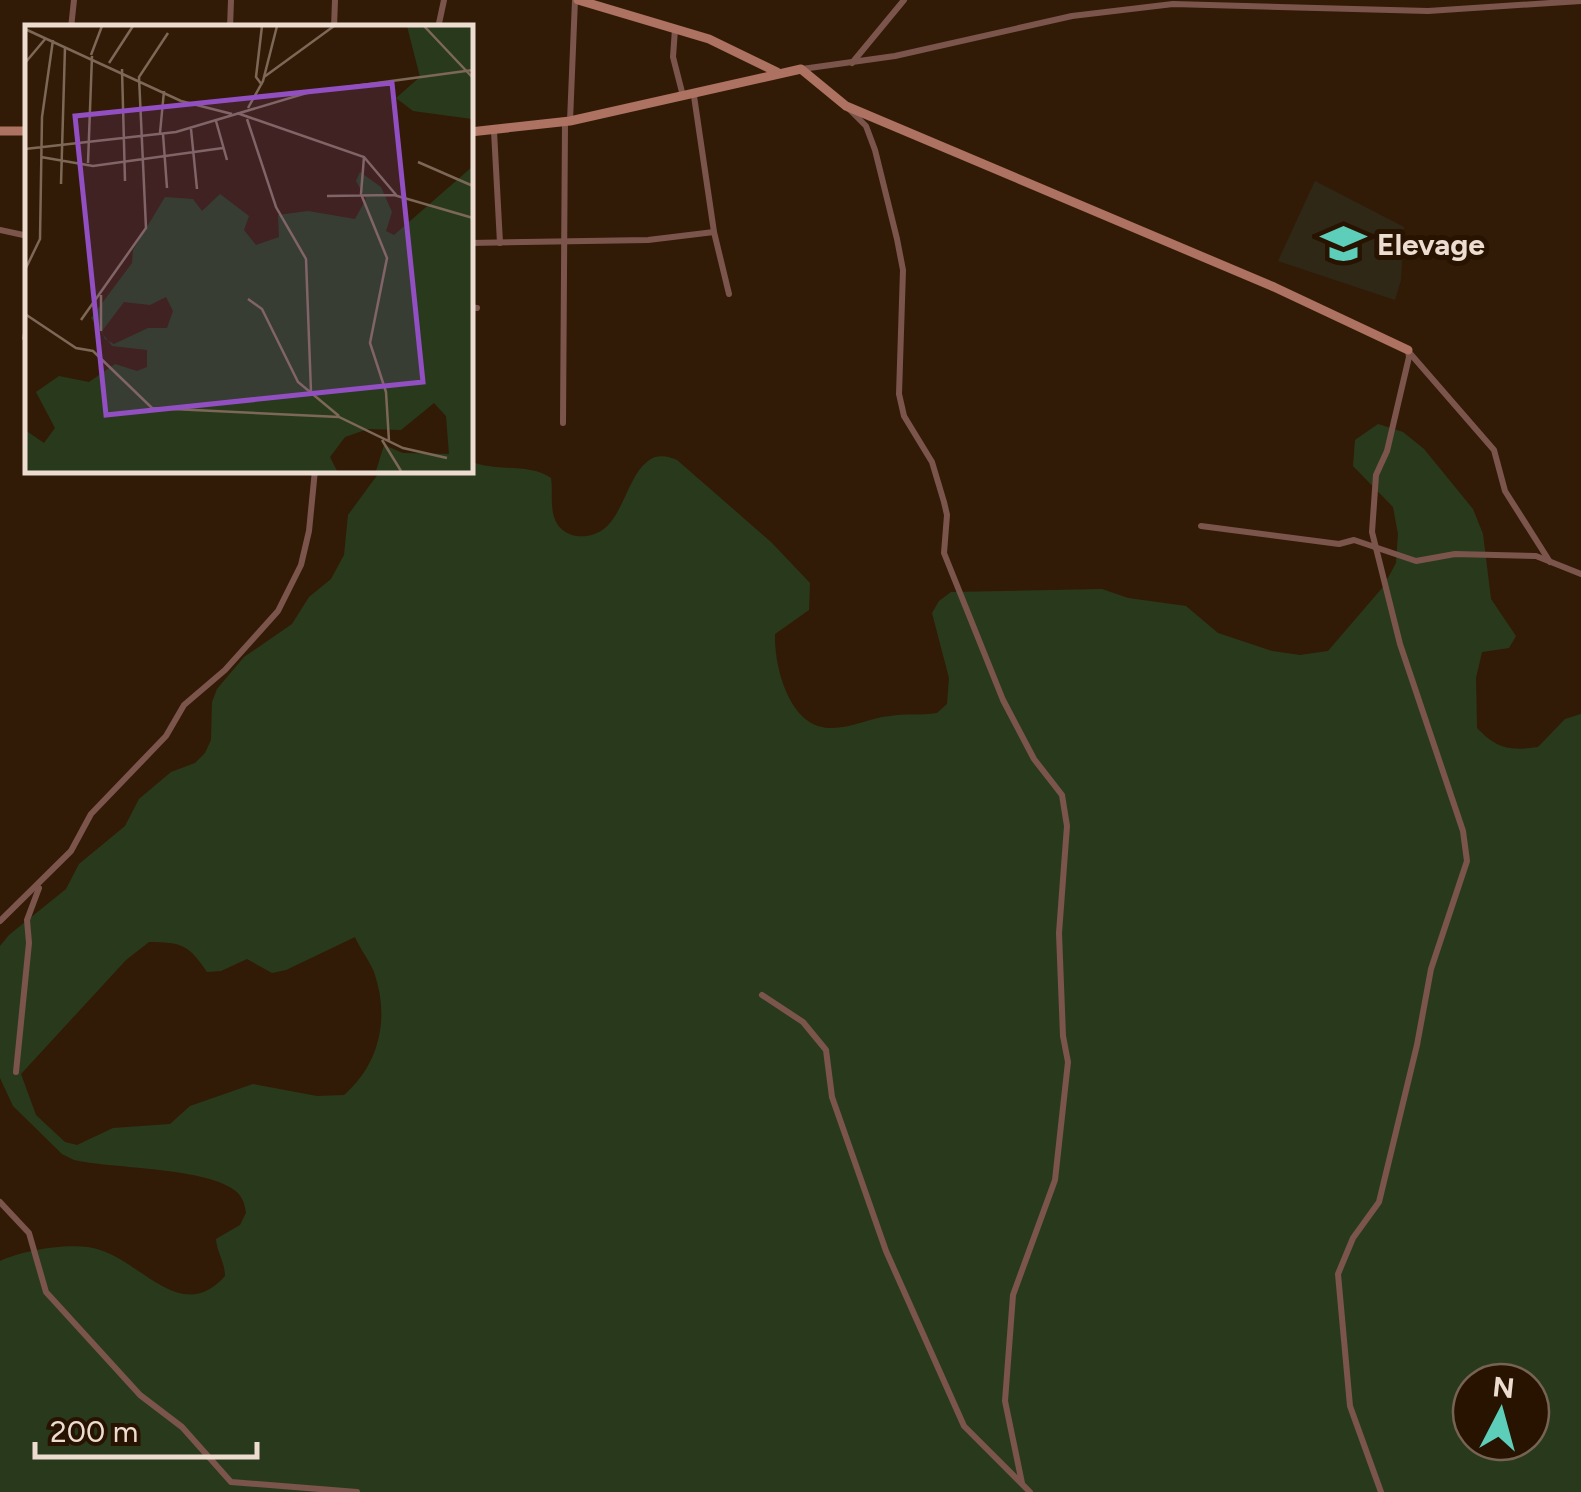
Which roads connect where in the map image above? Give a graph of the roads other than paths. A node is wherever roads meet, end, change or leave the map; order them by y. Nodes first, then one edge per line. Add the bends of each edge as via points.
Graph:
1 (74, 0) edge
2 (231, 0) edge
3 (335, 0) edge
4 (444, 0) edge
5 (576, 0) edge
6 (904, 0) edge
7 (1581, 1) edge
8 (71, 25) edge
9 (230, 25) edge
10 (334, 25) edge
11 (439, 25) edge
12 (674, 29) junction
13 (851, 64) junction
14 (801, 70) junction
15 (777, 72) junction
16 (689, 97) junction
17 (846, 106) junction
18 (568, 122) junction
19 (494, 131) junction
20 (472, 132) edge
21 (0, 230) edge
22 (714, 232) junction
23 (25, 235) edge
24 (472, 242) edge
25 (500, 242) junction
26 (567, 242) junction
27 (729, 294) dead end
28 (1408, 350) junction
29 (563, 423) dead end
30 (315, 472) edge
31 (1201, 526) dead end
32 (1376, 547) junction
33 (1550, 562) junction
34 (1581, 574) edge
35 (42, 882) junction
36 (0, 921) edge
37 (762, 995) dead end
38 (16, 1072) dead end
39 (0, 1202) edge
40 (1022, 1483) junction
41 (358, 1492) edge
42 (1030, 1492) edge
43 (1380, 1492) edge

1 - 8 street
2 - 9 street
3 - 10 street
4 - 11 street
5 - 12 street
5 - 18 street
6 - 13 street
7 - 13 street via 1428,10 1173,4 1072,16
12 - 15 street
12 - 16 street via 673,57
13 - 14 street
14 - 15 street
14 - 17 street
15 - 16 street
16 - 18 street
16 - 22 street
17 - 28 street
17 - 40 street via 866,126 898,240 900,394 944,502 944,553 1004,700 1034,759 1062,795 1067,826 1060,933 1068,1062 1055,1180 1013,1295 1004,1402
18 - 19 street
18 - 26 street
19 - 20 street
19 - 25 street
21 - 23 street
22 - 26 street
22 - 27 street
24 - 25 street
25 - 26 street
26 - 29 street
28 - 32 street via 1376,476
28 - 33 street via 1494,450 1505,492
30 - 35 street via 305,548 278,612 184,705 166,736 91,814 71,851
31 - 32 street
32 - 33 street via 1416,561 1455,554
32 - 43 street via 1467,861 1431,969 1379,1202 1338,1274 1350,1406
33 - 34 street
35 - 36 street
35 - 38 street via 27,920
37 - 40 street via 803,1022 826,1050 850,1153 964,1426
39 - 41 street via 29,1234 46,1292 231,1482
40 - 42 street

